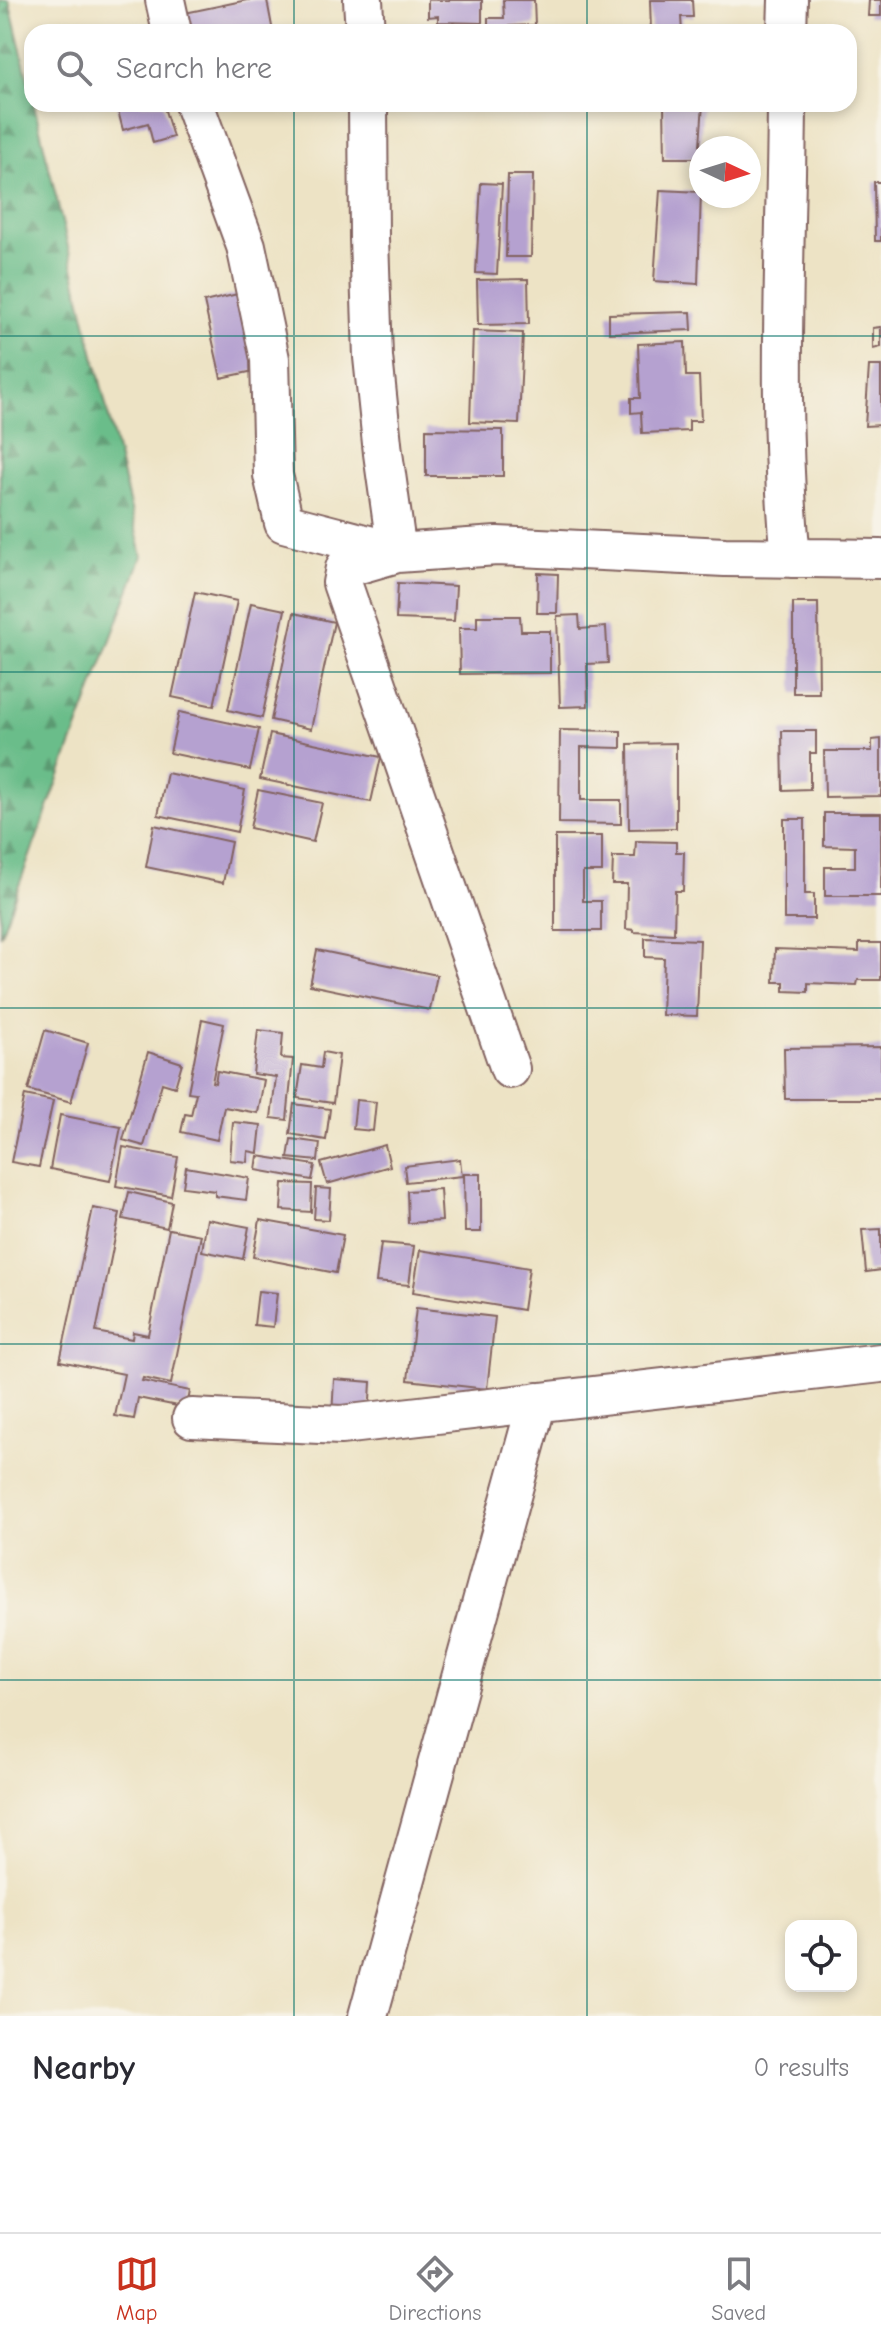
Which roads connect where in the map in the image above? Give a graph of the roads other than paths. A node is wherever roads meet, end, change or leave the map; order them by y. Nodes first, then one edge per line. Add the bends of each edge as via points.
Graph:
1 (165, 0) edge
2 (363, 0) edge
3 (788, 0) edge
4 (170, 24) edge
5 (364, 24) edge
6 (787, 24) edge
7 (197, 112) edge
8 (368, 112) edge
9 (787, 112) edge
10 (397, 553) junction
11 (791, 558) junction
12 (881, 559) edge
13 (510, 1069) dead end
14 (881, 1363) edge
15 (537, 1402) junction
16 (192, 1418) dead end
17 (368, 2016) edge

1 - 4 street
2 - 5 street
3 - 6 street
7 - 10 street via 246,246 270,359 273,475 284,523
8 - 10 street via 373,357
9 - 11 street via 783,420
10 - 11 street via 497,546
10 - 13 street via 345,568 342,583
11 - 12 street
14 - 15 street
15 - 16 street via 341,1425
15 - 17 street

